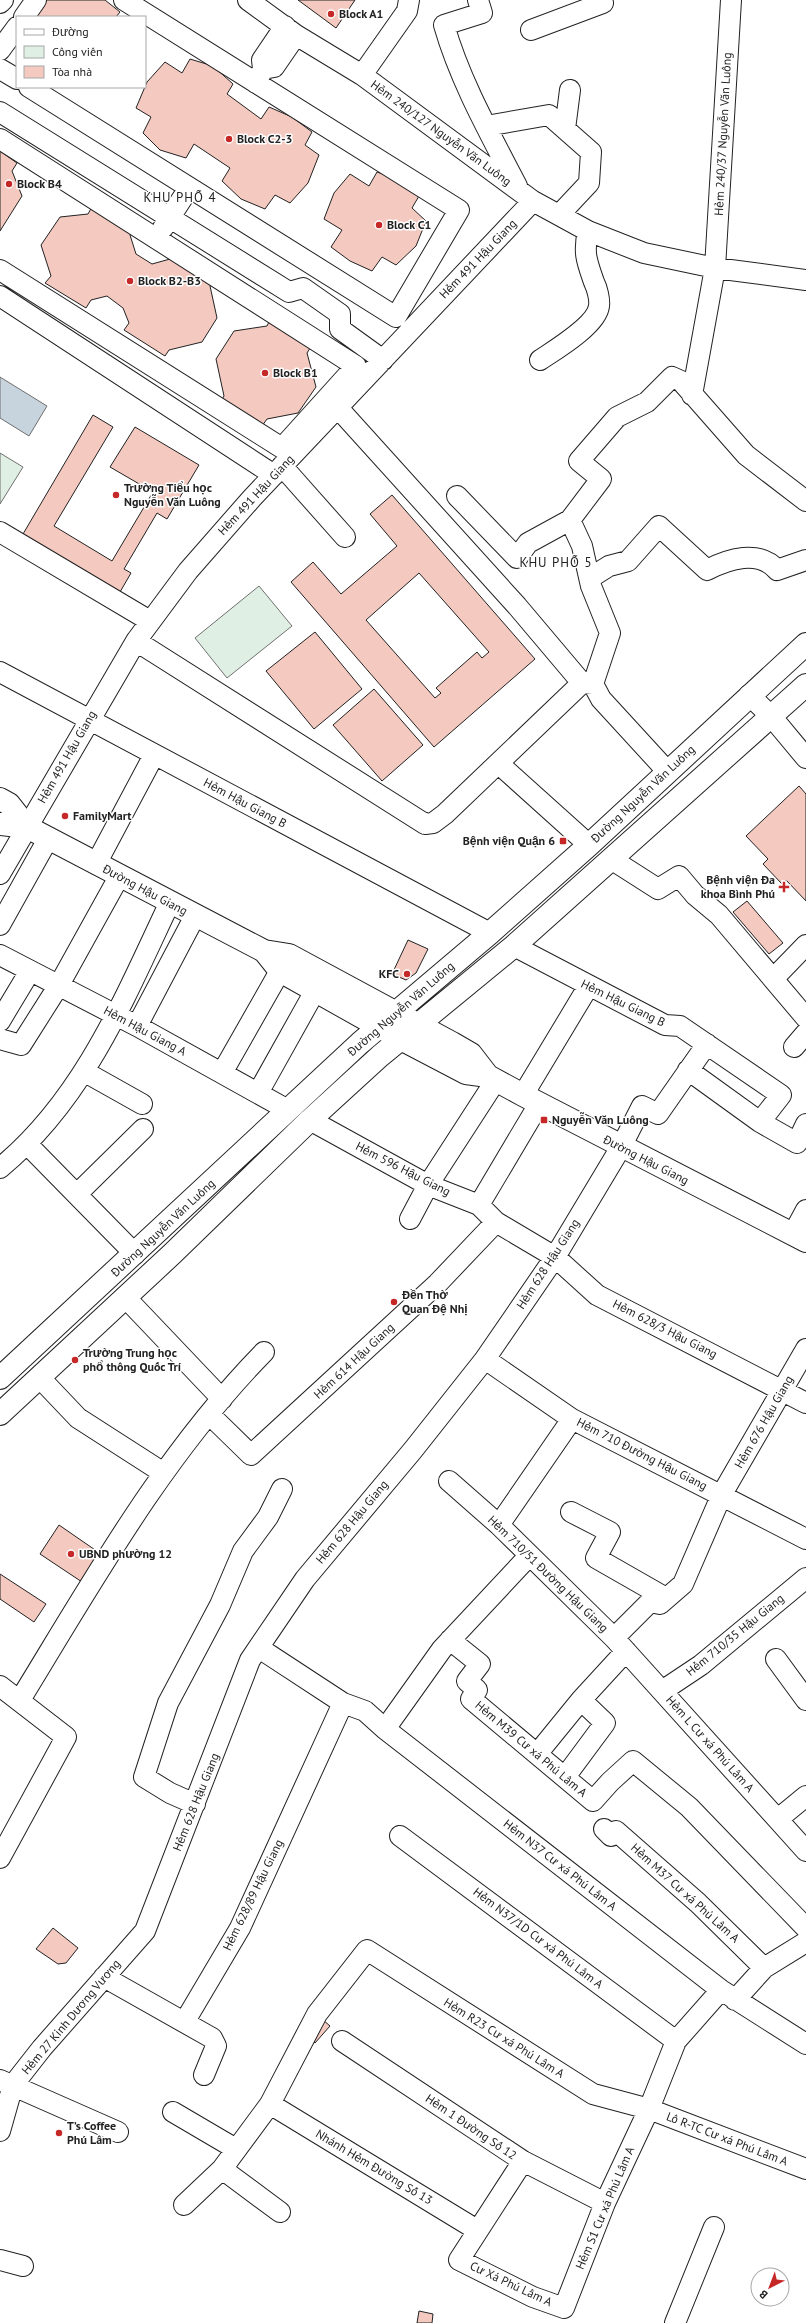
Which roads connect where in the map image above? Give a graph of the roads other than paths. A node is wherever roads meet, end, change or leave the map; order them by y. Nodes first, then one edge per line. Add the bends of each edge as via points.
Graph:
1 (3, 0) edge
2 (36, 0) edge
3 (124, 0) edge
4 (248, 0) edge
5 (409, 0) edge
6 (478, 0) edge
7 (601, 0) edge
8 (731, 0) edge
9 (0, 3) edge
10 (25, 16) edge
11 (16, 28) edge
12 (531, 30) dead end
13 (291, 31) junction
14 (0, 50) edge
15 (0, 69) edge
16 (362, 75) junction
17 (260, 76) junction
18 (16, 79) edge
19 (31, 88) edge
20 (570, 90) dead end
21 (0, 112) edge
22 (486, 126) junction
23 (565, 129) junction
24 (0, 139) edge
25 (188, 188) junction
26 (527, 196) junction
27 (559, 215) junction
28 (169, 218) junction
29 (588, 232) junction
30 (156, 239) junction
31 (716, 268) junction
32 (0, 270) edge
33 (806, 280) edge
34 (0, 296) edge
35 (55, 305) junction
36 (43, 323) junction
37 (134, 354) junction
38 (383, 360) junction
39 (540, 360) dead end
40 (122, 373) junction
41 (692, 395) junction
42 (338, 408) junction
43 (278, 470) junction
44 (457, 496) dead end
45 (806, 501) edge
46 (570, 520) junction
47 (0, 532) edge
48 (345, 537) dead end
49 (806, 560) edge
50 (590, 578) junction
51 (150, 621) junction
52 (136, 640) junction
53 (806, 644) edge
54 (0, 672) edge
55 (588, 683) junction
56 (806, 685) edge
57 (749, 695) junction
58 (771, 716) junction
59 (89, 718) junction
60 (154, 755) junction
61 (806, 758) edge
62 (499, 764) junction
63 (667, 771) junction
64 (0, 799) edge
65 (0, 824) edge
66 (28, 827) junction
67 (48, 839) junction
68 (589, 845) junction
69 (611, 859) junction
70 (96, 864) junction
71 (0, 874) edge
72 (120, 876) junction
73 (170, 902) junction
74 (195, 916) junction
75 (0, 925) edge
76 (490, 933) junction
77 (806, 945) edge
78 (514, 946) junction
79 (264, 952) junction
80 (0, 954) edge
81 (30, 971) junction
82 (280, 971) junction
83 (773, 978) junction
84 (59, 985) junction
85 (588, 987) junction
86 (316, 991) junction
87 (116, 1016) junction
88 (806, 1018) edge
89 (387, 1020) junction
90 (0, 1021) edge
91 (418, 1024) junction
92 (137, 1026) junction
93 (0, 1039) edge
94 (401, 1039) junction
95 (707, 1044) junction
96 (688, 1070) junction
97 (84, 1072) junction
98 (222, 1073) junction
99 (492, 1078) junction
100 (258, 1093) junction
101 (531, 1099) junction
102 (142, 1104) dead end
103 (288, 1110) junction
104 (310, 1120) junction
105 (760, 1122) junction
106 (806, 1124) edge
107 (143, 1129) dead end
108 (27, 1144) junction
109 (621, 1147) junction
110 (0, 1168) edge
111 (428, 1185) junction
112 (77, 1194) junction
113 (479, 1205) junction
114 (806, 1210) edge
115 (410, 1219) dead end
116 (496, 1222) junction
117 (800, 1238) edge
118 (135, 1254) junction
119 (555, 1257) junction
120 (125, 1297) junction
121 (806, 1349) edge
122 (264, 1352) dead end
123 (485, 1359) junction
124 (0, 1378) edge
125 (40, 1378) junction
126 (783, 1390) junction
127 (806, 1403) edge
128 (216, 1407) junction
129 (0, 1414) edge
130 (572, 1419) junction
131 (162, 1472) junction
132 (448, 1481) dead end
133 (282, 1489) dead end
134 (722, 1494) junction
135 (571, 1512) dead end
136 (499, 1525) junction
137 (806, 1539) edge
138 (529, 1556) junction
139 (806, 1578) edge
140 (666, 1598) junction
141 (450, 1640) junction
142 (620, 1645) junction
143 (259, 1648) junction
144 (776, 1659) dead end
145 (0, 1686) edge
146 (662, 1691) junction
147 (20, 1700) junction
148 (581, 1700) junction
149 (806, 1700) edge
150 (344, 1703) junction
151 (385, 1729) junction
152 (537, 1754) junction
153 (565, 1777) junction
154 (806, 1796) edge
155 (195, 1804) junction
156 (778, 1818) junction
157 (604, 1829) dead end
158 (5, 1836) edge
159 (400, 1836) dead end
160 (806, 1851) edge
161 (0, 1858) edge
162 (806, 1928) edge
163 (145, 1931) joint
164 (806, 1942) edge
165 (764, 1968) junction
166 (104, 1977) junction
167 (728, 1995) junction
168 (184, 2021) junction
169 (342, 2041) dead end
170 (676, 2041) junction
171 (806, 2044) edge
172 (204, 2075) dead end
173 (7, 2083) edge
174 (270, 2104) junction
175 (649, 2109) junction
176 (173, 2112) dead end
177 (0, 2131) edge
178 (118, 2132) dead end
179 (236, 2149) junction
180 (523, 2161) junction
181 (222, 2169) junction
182 (806, 2169) edge
183 (605, 2203) junction
184 (184, 2205) dead end
185 (280, 2212) dead end
186 (714, 2227) dead end
187 (478, 2230) junction
188 (0, 2260) edge
189 (23, 2266) dead end
190 (564, 2308) joint
191 (676, 2323) edge

1 - 9 street
2 - 10 street
3 - 17 street
4 - 13 street, Hẻm 240/127 Nguyễn Văn Luông
5 - 16 street via 407,11
6 - 22 street, Hẻm 240/127 Nguyễn Văn Luông via 482,13 444,25 450,47
7 - 12 street via 603,3
8 - 31 street, Hẻm 240/37 Nguyễn Văn Luông
11 - 14 street
13 - 16 street, Hẻm 240/127 Nguyễn Văn Luông
13 - 17 street via 274,67
15 - 18 street
16 - 26 street, Hẻm 240/127 Nguyễn Văn Luông
17 - 25 street via 459,210 396,317
19 - 25 street
20 - 23 street
21 - 28 street
22 - 23 street via 549,115
22 - 26 street, Hẻm 240/127 Nguyễn Văn Luông
23 - 27 street via 591,152 589,183
24 - 30 street
25 - 28 street
26 - 27 street
26 - 38 street, Hẻm 491 Hậu Giang
27 - 29 street
28 - 30 street
28 - 38 street via 289,292 303,288 340,314 340,329
29 - 31 street via 644,253
29 - 39 street via 584,248 596,287 599,307 589,322 567,342
30 - 37 street via 356,366 282,448
31 - 33 street
31 - 41 street, Hẻm 240/37 Nguyễn Văn Luông
32 - 35 street
34 - 36 street
35 - 36 street
35 - 37 street
36 - 40 street
37 - 40 street
38 - 42 street, Hẻm 491 Hậu Giang
40 - 43 street
41 - 45 street via 746,455
41 - 46 street via 681,382 672,377 648,402 617,417 579,461 601,479
42 - 43 street, Hẻm 491 Hậu Giang
42 - 55 street
43 - 48 street
43 - 51 street, Hẻm 491 Hậu Giang via 188,572
44 - 46 street via 517,558 528,543
46 - 50 street via 582,546
47 - 51 street
49 - 50 street via 777,570 770,562 759,558 724,561 707,570 659,526 628,561 609,566
50 - 55 street via 610,633
51 - 52 street, Hẻm 491 Hậu Giang
52 - 59 street, Hẻm 491 Hậu Giang
52 - 62 street via 425,824 433,823 445,814
53 - 57 main road, Đường Nguyễn Văn Luông
54 - 59 street, Hẻm Hậu Giang B
55 - 62 street
55 - 63 street
56 - 58 main road, Đường Nguyễn Văn Luông
57 - 58 street
57 - 63 main road, Đường Nguyễn Văn Luông
58 - 61 street
58 - 69 main road, Đường Nguyễn Văn Luông
59 - 60 street, Hẻm Hậu Giang B
59 - 66 street, Hẻm 491 Hậu Giang
60 - 70 street
60 - 76 street, Hẻm Hậu Giang B
62 - 68 street
63 - 68 main road, Đường Nguyễn Văn Luông
64 - 66 main road, Đường Hậu Giang via 10,804
65 - 66 main road, Đường Hậu Giang
66 - 67 main road, Đường Hậu Giang
66 - 71 street, Hẻm 491 Hậu Giang
67 - 70 main road, Đường Hậu Giang
67 - 75 street
68 - 76 main road, Đường Nguyễn Văn Luông
69 - 78 main road, Đường Nguyễn Văn Luông
69 - 83 street via 658,889 679,876 695,895 719,915
70 - 72 main road, Đường Hậu Giang
72 - 73 main road, Đường Hậu Giang
72 - 84 street
73 - 74 main road, Đường Hậu Giang
73 - 87 street
74 - 79 main road, Đường Hậu Giang
74 - 92 street
76 - 89 main road, Đường Nguyễn Văn Luông
77 - 83 street
78 - 85 street, Hẻm Hậu Giang B
78 - 91 main road, Đường Nguyễn Văn Luông
79 - 82 main road, Đường Hậu Giang
79 - 89 main road, Đường Hậu Giang via 289,955
80 - 81 street, Hẻm Hậu Giang A
81 - 84 street, Hẻm Hậu Giang A
81 - 90 street
82 - 86 main road, Đường Hậu Giang
82 - 98 street
83 - 88 street
84 - 87 street, Hẻm Hậu Giang A
84 - 93 street via 21,1045
85 - 95 street, Hẻm Hậu Giang B via 665,1025 680,1026
85 - 101 street
86 - 89 main road, Đường Hậu Giang
86 - 100 street
87 - 92 street, Hẻm Hậu Giang A
87 - 97 street
89 - 91 main road, Đường Hậu Giang
89 - 94 main road, Đường Hậu Giang
89 - 103 main road, Đường Nguyễn Văn Luông
91 - 94 main road, Đường Nguyễn Văn Luông
91 - 99 main road, Đường Hậu Giang via 471,1054
92 - 98 street, Hẻm Hậu Giang A
94 - 99 main road, Đường Hậu Giang via 466,1073
94 - 104 main road, Đường Nguyễn Văn Luông
95 - 96 street
95 - 105 street, Hẻm Hậu Giang B via 781,1095
96 - 105 street
96 - 109 street, Hẻm 628 Hậu Giang via 658,1114 642,1106
97 - 102 street
97 - 108 street
98 - 100 street, Hẻm Hậu Giang A
99 - 101 main road, Đường Hậu Giang
99 - 111 street
100 - 103 street, Hẻm Hậu Giang A
101 - 109 main road, Đường Hậu Giang
101 - 113 street
103 - 118 main road, Đường Nguyễn Văn Luông
104 - 111 street, Hẻm 596 Hậu Giang
104 - 120 main road, Đường Nguyễn Văn Luông
105 - 106 street via 796,1143
107 - 112 street
108 - 110 street
108 - 112 street
109 - 117 main road, Đường Hậu Giang
109 - 119 street, Hẻm 628 Hậu Giang
111 - 113 street, Hẻm 596 Hậu Giang
111 - 115 street
112 - 118 street
113 - 116 street, Hẻm 596 Hậu Giang
114 - 117 street
116 - 119 street, Hẻm 596 Hậu Giang
116 - 128 street, Hẻm 614 Hậu Giang via 438,1282 251,1455
118 - 124 main road, Đường Nguyễn Văn Luông
119 - 123 street, Hẻm 628 Hậu Giang
119 - 126 street, Hẻm 628/3 Hậu Giang via 597,1295
120 - 125 main road, Đường Nguyễn Văn Luông
120 - 128 street
121 - 126 street, Hẻm 676 Hậu Giang
122 - 128 street
123 - 130 street, Hẻm 710 Đường Hậu Giang
123 - 143 street, Hẻm 628 Hậu Giang via 413,1450 304,1579
125 - 129 main road, Đường Nguyễn Văn Luông
125 - 131 street via 78,1418
126 - 127 street, Hẻm 628/3 Hậu Giang
126 - 134 street, Hẻm 676 Hậu Giang
128 - 131 street
130 - 134 street, Hẻm 710 Đường Hậu Giang
130 - 136 street
131 - 147 street
132 - 136 street, Hẻm 710/51 Đường Hậu Giang
133 - 155 street via 268,1517 242,1551 220,1605 168,1703 144,1777
134 - 137 street, Hẻm 710 Đường Hậu Giang
134 - 140 street, Hẻm 710/51 Đường Hậu Giang via 683,1584
135 - 140 street via 610,1532 596,1558
136 - 138 street, Hẻm 710/51 Đường Hậu Giang
138 - 141 street
138 - 142 street, Hẻm 710/51 Đường Hậu Giang
139 - 146 street, Hẻm 710/35 Hậu Giang via 701,1664
140 - 142 street, Hẻm 710/51 Đường Hậu Giang via 660,1604 650,1602
141 - 151 street
141 - 152 street, Hẻm M39 Cư xá Phú Lâm A via 480,1664 468,1681 477,1690 471,1699
142 - 146 street, Hẻm L Cư xá Phú Lâm A
142 - 148 street
143 - 150 street, Hẻm N37 Cư xá Phú Lâm A
143 - 155 street, Hẻm 628 Hậu Giang via 250,1660
144 - 149 street
145 - 147 street
146 - 156 street, Hẻm L Cư xá Phú Lâm A
147 - 158 street via 66,1737
148 - 152 street
148 - 153 street via 605,1723
150 - 151 street, Hẻm N37 Cư xá Phú Lâm A via 366,1711
150 - 168 street, Hẻm 628/89 Hậu Giang via 240,1928
151 - 167 street, Hẻm N37 Cư xá Phú Lâm A
152 - 153 street, Hẻm M39 Cư xá Phú Lâm A
153 - 162 street, Hẻm M39 Cư xá Phú Lâm A via 593,1801 633,1761 689,1807
154 - 156 street
155 - 163 street, Hẻm 628 Hậu Giang
156 - 160 street, Hẻm L Cư xá Phú Lâm A
157 - 165 street, Hẻm M37 Cư xá Phú Lâm A via 611,1836 616,1831 698,1903
158 - 161 street
159 - 170 street, Hẻm N37/1D Cư xá Phú Lâm A
163 - 166 street, Hẻm 27 Kinh Dương Vương
164 - 165 street, Hẻm S1 Cư xá Phú Lâm A
165 - 167 street, Hẻm S1 Cư xá Phú Lâm A
166 - 168 street
166 - 173 street, Hẻm 27 Kinh Dương Vương via 42,2048
167 - 170 street, Hẻm S1 Cư xá Phú Lâm A
167 - 171 street, Hẻm N37 Cư xá Phú Lâm A
168 - 172 street via 215,2041 216,2046
169 - 180 street, Hẻm 1 Đường Số 12
170 - 175 street, Hẻm S1 Cư xá Phú Lâm A
173 - 177 street, Hẻm 27 Kinh Dương Vương
173 - 178 street
174 - 175 street, Hẻm R23 Cư xá Phú Lâm A via 317,2014 367,1950 593,2094
174 - 179 street
174 - 187 street, Nhánh Hẻm Đường Số 13
175 - 182 street, Lô R-TC Cư xá Phú Lâm A
175 - 183 street, Hẻm S1 Cư xá Phú Lâm A
176 - 179 street
179 - 181 street
180 - 183 street, Hẻm 1 Đường Số 12
180 - 187 street
181 - 184 street
181 - 185 street
183 - 190 street, Hẻm S1 Cư xá Phú Lâm A
186 - 191 street
187 - 190 street, Cư Xá Phú Lâm A via 459,2260 533,2297
188 - 189 street

